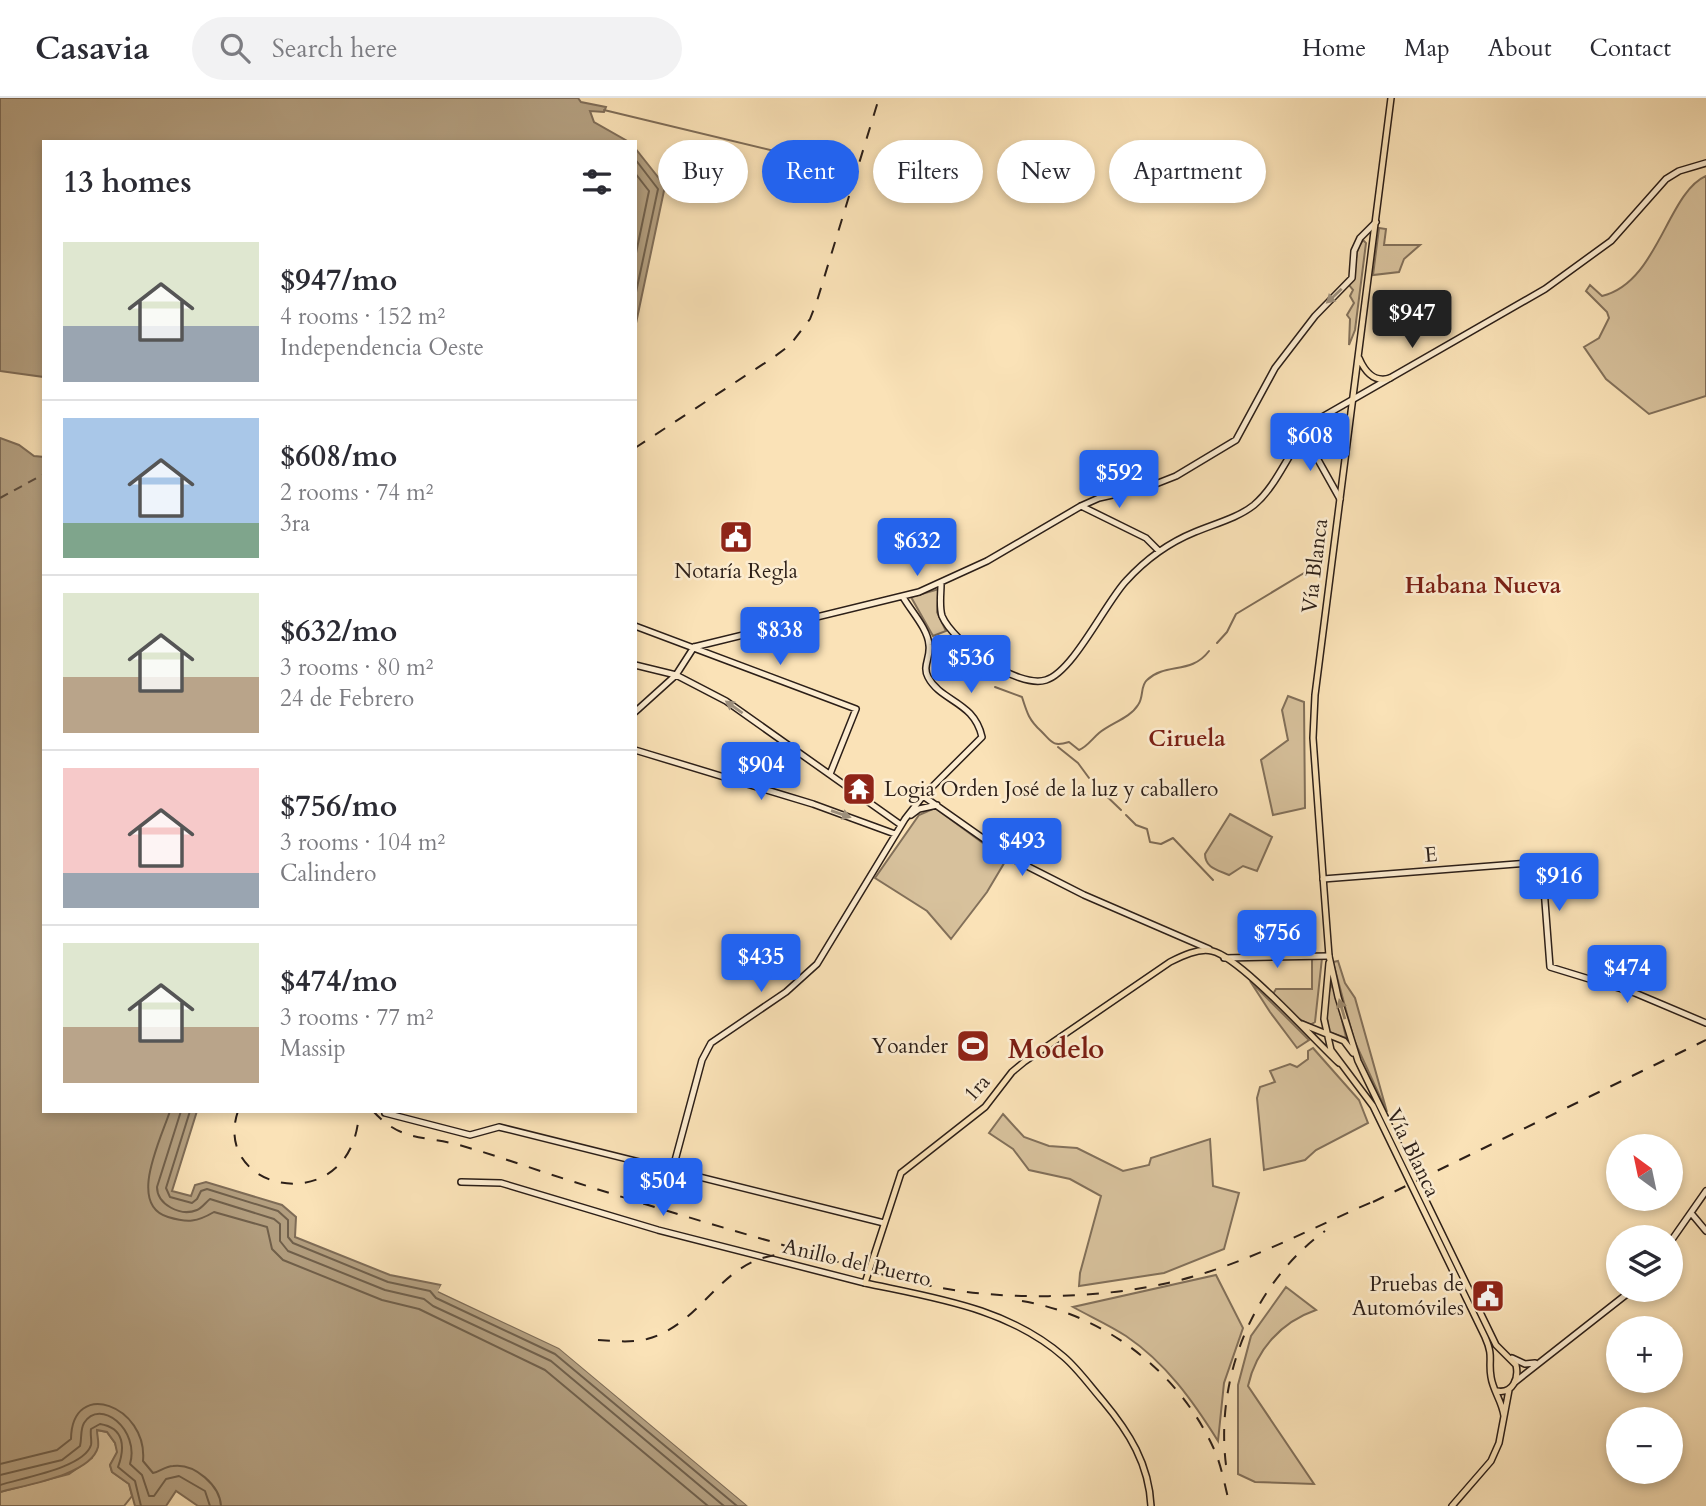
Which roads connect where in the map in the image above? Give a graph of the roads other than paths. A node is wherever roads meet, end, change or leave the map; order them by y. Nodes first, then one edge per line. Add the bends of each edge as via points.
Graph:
1 (1391, 98) edge
2 (1706, 163) edge
3 (1376, 221) junction
4 (1360, 238) junction
5 (1373, 238) junction
6 (1359, 356) junction
7 (1390, 378) junction
8 (1354, 398) junction
9 (1303, 433) junction
10 (1340, 499) junction
11 (1081, 506) junction
12 (1146, 538) junction
13 (1171, 543) junction
14 (1159, 551) junction
15 (951, 579) junction
16 (941, 584) junction
17 (941, 593) junction
18 (903, 597) junction
19 (637, 627) edge
20 (694, 647) junction
21 (637, 665) edge
22 (676, 675) junction
23 (637, 710) edge
24 (637, 751) edge
25 (830, 774) junction
26 (923, 796) junction
27 (937, 805) junction
28 (907, 817) junction
29 (891, 818) junction
30 (901, 825) junction
31 (895, 834) junction
32 (1323, 879) junction
33 (1213, 951) junction
34 (1329, 957) junction
35 (1224, 958) junction
36 (1324, 1019) junction
37 (1298, 1022) junction
38 (1706, 1023) edge
39 (1311, 1027) junction
40 (1326, 1034) junction
41 (1358, 1061) junction
42 (1339, 1063) junction
43 (385, 1113) dead end
44 (673, 1168) junction
45 (461, 1182) dead end
46 (1706, 1191) edge
47 (1691, 1213) junction
48 (884, 1223) junction
49 (1682, 1225) edge
50 (1706, 1231) edge
51 (865, 1283) junction
52 (1617, 1302) edge
53 (1508, 1356) junction
54 (1545, 1359) junction
55 (1491, 1363) junction
56 (1515, 1382) junction
57 (1510, 1388) junction
58 (1497, 1391) junction
59 (1504, 1416) junction
60 (1151, 1506) edge
61 (1452, 1506) edge

1 - 3 main road, Vía Blanca
2 - 7 main road via 1666,179 1611,241 1545,289
3 - 4 main road
3 - 5 main road, Vía Blanca
4 - 5 main road
4 -> 11 main road via 1352,258 1352,278 1275,368 1236,440 1176,476
5 - 6 main road, Vía Blanca
6 - 7 main road via 1374,379
6 - 8 main road, Vía Blanca
7 - 8 main road
8 - 9 main road via 1320,417
8 - 10 main road, Vía Blanca
9 - 10 main road
9 - 13 main road via 1253,506
10 - 32 main road, Vía Blanca via 1313,738
11 - 12 main road
11 - 15 main road
12 - 13 main road
12 - 14 main road
13 - 14 main road
14 - 17 main road via 1125,581 1062,669 1045,681 1007,673 961,640 940,611
15 - 16 main road
15 - 17 main road
16 - 17 main road
16 - 18 main road
18 - 20 main road
18 - 26 main road via 927,636 927,676 934,686 965,706 982,737
19 - 20 main road
20 - 22 main road
20 - 25 main road via 856,709
21 - 22 main road
22 - 23 main road
25 -> 22 main road via 726,701
24 -> 31 main road
25 - 29 main road
26 - 27 main road
26 - 28 main road
27 - 28 main road
27 - 33 main road via 1013,859
28 - 29 main road
28 - 30 main road
29 - 30 main road
30 - 31 main road
31 - 44 main road via 817,964 786,992 711,1042
32 - 34 main road, Vía Blanca
32 - 38 main road, E via 1542,862 1550,967 1634,993
33 - 35 main road
33 - 48 main road, 1ra via 1194,952 1170,962 1012,1072 985,1107 901,1173
34 - 35 main road
34 - 36 main road, Vía Blanca
41 -> 34 main road, Vía Blanca
35 - 37 main road
36 - 39 main road
36 - 40 main road, Vía Blanca
37 - 39 main road
37 - 42 main road
39 - 40 main road
40 - 41 main road via 1344,1041
40 - 42 main road, Vía Blanca
41 - 53 main road, Vía Blanca via 1496,1345
42 - 55 main road, Vía Blanca via 1373,1106 1485,1337
43 - 44 main road via 470,1135 499,1127
44 - 48 main road
45 - 51 main road, Anillo del Puerto via 501,1183 658,1230
46 - 47 main road
47 - 49 main road
47 - 50 main road
48 - 51 main road, 1ra
51 - 60 main road, Anillo del Puerto via 995,1314 1050,1345 1113,1413 1136,1446 1148,1478
52 - 54 main road
53 - 54 main road via 1525,1364
53 - 55 main road via 1495,1357
53 - 56 main road via 1517,1367
54 - 56 main road
55 - 58 main road via 1490,1376
56 - 57 main road
57 - 58 main road
57 - 59 main road
58 - 59 main road
59 - 61 main road via 1490,1461

